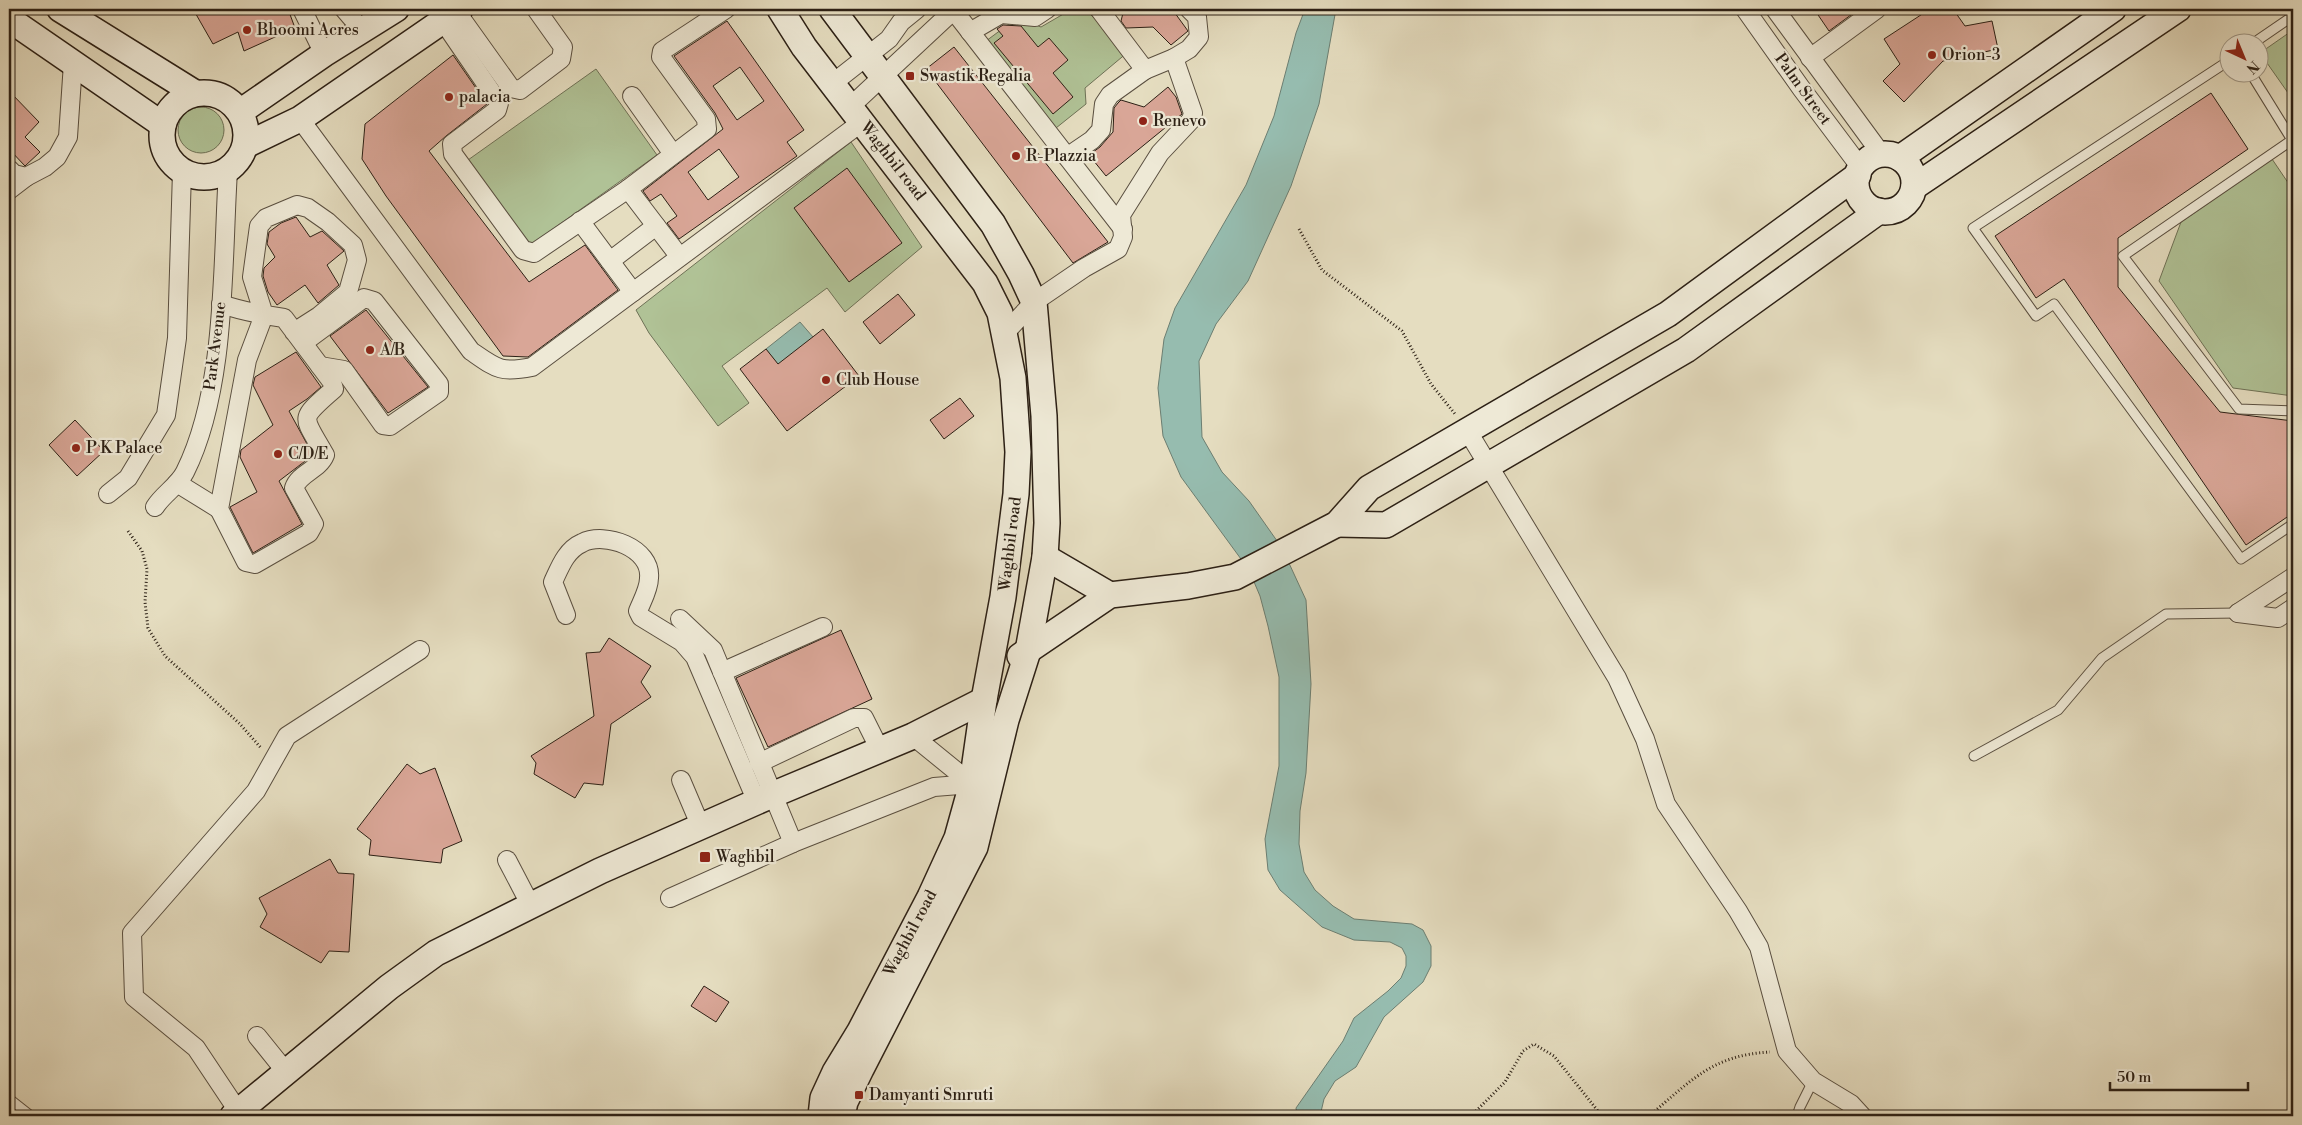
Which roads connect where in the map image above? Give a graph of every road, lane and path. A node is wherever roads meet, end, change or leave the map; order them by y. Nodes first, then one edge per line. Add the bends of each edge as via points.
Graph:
1 (60, 9) edge
2 (302, 9) edge
3 (344, 9) edge
4 (396, 9) edge
5 (536, 9) edge
6 (726, 9) edge
7 (780, 9) edge
8 (832, 9) edge
9 (917, 9) edge
10 (1047, 9) edge
11 (1099, 9) edge
12 (1189, 9) edge
13 (1745, 9) edge
14 (1775, 9) edge
15 (1877, 9) edge
16 (2112, 9) edge
17 (2178, 9) edge
18 (955, 10) edge
19 (453, 14) edge
20 (2293, 16) edge
21 (9, 19) edge
22 (362, 30) junction
23 (970, 32) junction
24 (2270, 32) edge
25 (324, 54) junction
26 (867, 56) junction
27 (1174, 58) junction
28 (1810, 58) junction
29 (73, 63) junction
30 (2220, 67) edge
31 (1145, 70) junction
32 (882, 77) junction
33 (2256, 82) edge
34 (834, 83) junction
35 (195, 94) junction
36 (632, 96) dead end
37 (240, 112) junction
38 (857, 114) junction
39 (300, 119) junction
40 (163, 125) junction
41 (246, 145) junction
42 (673, 154) junction
43 (1891, 156) junction
44 (1067, 157) junction
45 (9, 169) edge
46 (182, 171) junction
47 (228, 171) junction
48 (1860, 171) junction
49 (26, 176) junction
50 (1914, 186) junction
51 (628, 189) junction
52 (9, 190) edge
53 (1880, 211) junction
54 (580, 221) junction
55 (656, 226) junction
56 (1123, 229) junction
57 (1300, 229) dead end
58 (679, 256) junction
59 (610, 261) junction
60 (633, 292) junction
61 (1034, 302) junction
62 (221, 304) junction
63 (264, 315) junction
64 (1004, 334) junction
65 (298, 337) junction
66 (320, 366) junction
67 (2293, 411) edge
68 (1467, 430) junction
69 (1489, 463) junction
70 (177, 483) junction
71 (108, 494) dead end
72 (156, 507) dead end
73 (219, 509) junction
74 (1337, 524) junction
75 (2293, 524) edge
76 (128, 531) dead end
77 (1011, 538) junction
78 (1045, 549) junction
79 (2293, 577) edge
80 (1110, 595) junction
81 (2293, 608) edge
82 (2238, 613) junction
83 (566, 614) dead end
84 (680, 619) dead end
85 (823, 627) dead end
86 (420, 650) dead end
87 (1028, 651) junction
88 (722, 672) junction
89 (989, 674) junction
90 (984, 700) junction
91 (913, 736) junction
92 (880, 750) junction
93 (1974, 756) dead end
94 (273, 759) junction
95 (759, 763) junction
96 (681, 780) dead end
97 (982, 786) junction
98 (765, 799) junction
99 (701, 827) junction
100 (793, 843) junction
101 (506, 860) dead end
102 (670, 898) dead end
103 (531, 906) junction
104 (257, 1036) dead end
105 (1787, 1051) junction
106 (286, 1072) junction
107 (1813, 1081) junction
108 (839, 1089) junction
109 (9, 1100) edge
110 (236, 1114) edge
111 (31, 1116) edge
112 (821, 1116) edge
113 (842, 1116) edge
114 (1471, 1116) edge
115 (1602, 1116) edge
116 (1649, 1116) edge
117 (1797, 1116) edge
118 (1862, 1116) edge

1 - 35 main road
2 - 25 street
3 - 22 street
4 - 22 main road
5 - 19 street via 563,47 563,53 561,59 520,90 511,88
6 - 42 street via 662,51 662,57 706,119 707,129
7 - 34 main road, Waghbil road via 804,47
8 - 26 main road, Waghbil road
9 - 26 street via 901,22 889,39
10 - 23 street via 1035,17 1001,14
11 - 31 street
12 - 27 street via 1196,17 1199,37 1190,49
13 - 48 street, Palm Street
14 - 28 street
15 - 28 street
16 - 43 main road
17 - 50 main road
18 - 23 street
18 - 32 street
19 - 39 main road
19 - 54 street via 499,103 497,110 452,144 453,154 523,250 534,253
20 - 24 lane
21 - 29 main road
22 - 25 main road
23 - 44 street
25 - 37 main road
26 - 32 main road, Waghbil road
26 - 34 street
27 - 31 street
27 - 56 street via 1193,113 1191,120 1160,153 1121,215
28 - 43 street
29 - 40 main road
29 - 49 street via 68,137 57,157
30 - 75 lane via 1973,228 2036,316 2054,304 2241,559
31 - 44 street via 1110,95 1104,104 1101,130
32 - 38 street
32 - 61 main road, Waghbil road via 993,224
33 - 67 lane via 2292,140 2123,256 2240,409
34 - 38 main road, Waghbil road
35 - 37 main road via 205,92 220,96
35 - 40 main road via 171,108
36 - 42 street
37 - 41 main road via 247,134
38 - 58 street
38 - 64 main road, Waghbil road via 985,283 1000,313
39 - 41 main road
39 - 60 street via 471,351 491,365 508,371 532,366
40 - 46 main road via 165,151 174,166
41 - 47 main road via 236,164
42 - 51 street
43 - 48 main road via 1866,161
43 - 50 main road via 1911,170
44 - 56 street
45 - 49 street via 14,174
46 - 47 main road via 199,178 209,178
46 - 71 street via 177,338 166,415 128,478
47 - 62 street, Park Avenue
48 - 53 main road via 1859,194 1871,208
48 - 68 main road via 1668,314
49 - 52 street
50 - 53 main road via 1904,205 1891,211
51 - 54 street
51 - 55 street
53 - 69 main road via 1686,350
54 - 59 street
55 - 58 street
55 - 59 street
56 - 61 street via 1118,249
57 - 68 path via 1322,270 1402,331 1431,384
58 - 60 street
59 - 60 street
61 - 64 street
61 - 78 main road, Waghbil road via 1044,416
62 - 63 street
62 - 70 street, Park Avenue via 209,399 191,455
63 - 65 street via 284,318
63 - 65 street via 252,277 259,226 266,218 297,205 308,208 353,244 357,260 348,292
63 - 73 street via 247,360
64 - 77 main road, Waghbil road via 1013,378 1018,452
65 - 66 street
65 - 66 street via 364,298 374,301 439,384 439,392 390,426 383,425 344,370
66 - 73 street via 334,388 308,412 306,422 325,455 322,464 296,482 294,488 314,524 309,533 255,564 246,562
68 - 69 street
68 - 74 main road via 1369,488
69 - 74 main road via 1386,525
69 - 105 street via 1617,678 1645,739 1666,804 1759,947
70 - 72 street, Park Avenue
70 - 73 street
74 - 80 main road via 1235,577
76 - 94 path via 142,551 147,569 144,602 148,628 165,656 240,724
77 - 78 main road
77 - 89 main road, Waghbil road
78 - 80 main road
78 - 87 main road, Waghbil road
79 - 82 street
80 - 87 main road
81 - 82 street via 2278,618
82 - 93 lane via 2166,614 2102,658 2058,710
83 - 98 street via 553,582 566,555 581,543 596,538 612,539 630,547 649,570 650,579 638,611 641,617 682,642 695,658
84 - 88 street via 713,650
85 - 88 street
86 - 94 street via 287,736
87 - 89 main road
87 - 97 main road, Waghbil road
88 - 95 street
89 - 90 main road, Waghbil road
90 - 91 main road
90 - 97 main road, Waghbil road
91 - 92 main road
91 - 97 street
92 - 95 street via 864,718 854,718
92 - 98 main road
94 - 110 street via 256,791 132,933 134,998 196,1048
95 - 98 street
96 - 99 street
97 - 100 street via 934,787
97 - 108 main road, Waghbil road via 957,838 951,874 868,1035 835,1072
98 - 99 main road
98 - 100 street
99 - 103 main road via 600,871
100 - 102 street
101 - 103 street
103 - 106 main road via 436,953 389,987
104 - 106 street
105 - 107 street
105 - 116 path via 1747,1053 1724,1060 1701,1072
106 - 110 main road
107 - 117 lane
107 - 118 street via 1851,1104
108 - 112 main road, Waghbil road via 823,1098
108 - 113 main road, Waghbil road via 845,1102
109 - 111 lane
114 - 115 path via 1505,1082 1523,1051 1534,1044 1554,1056

